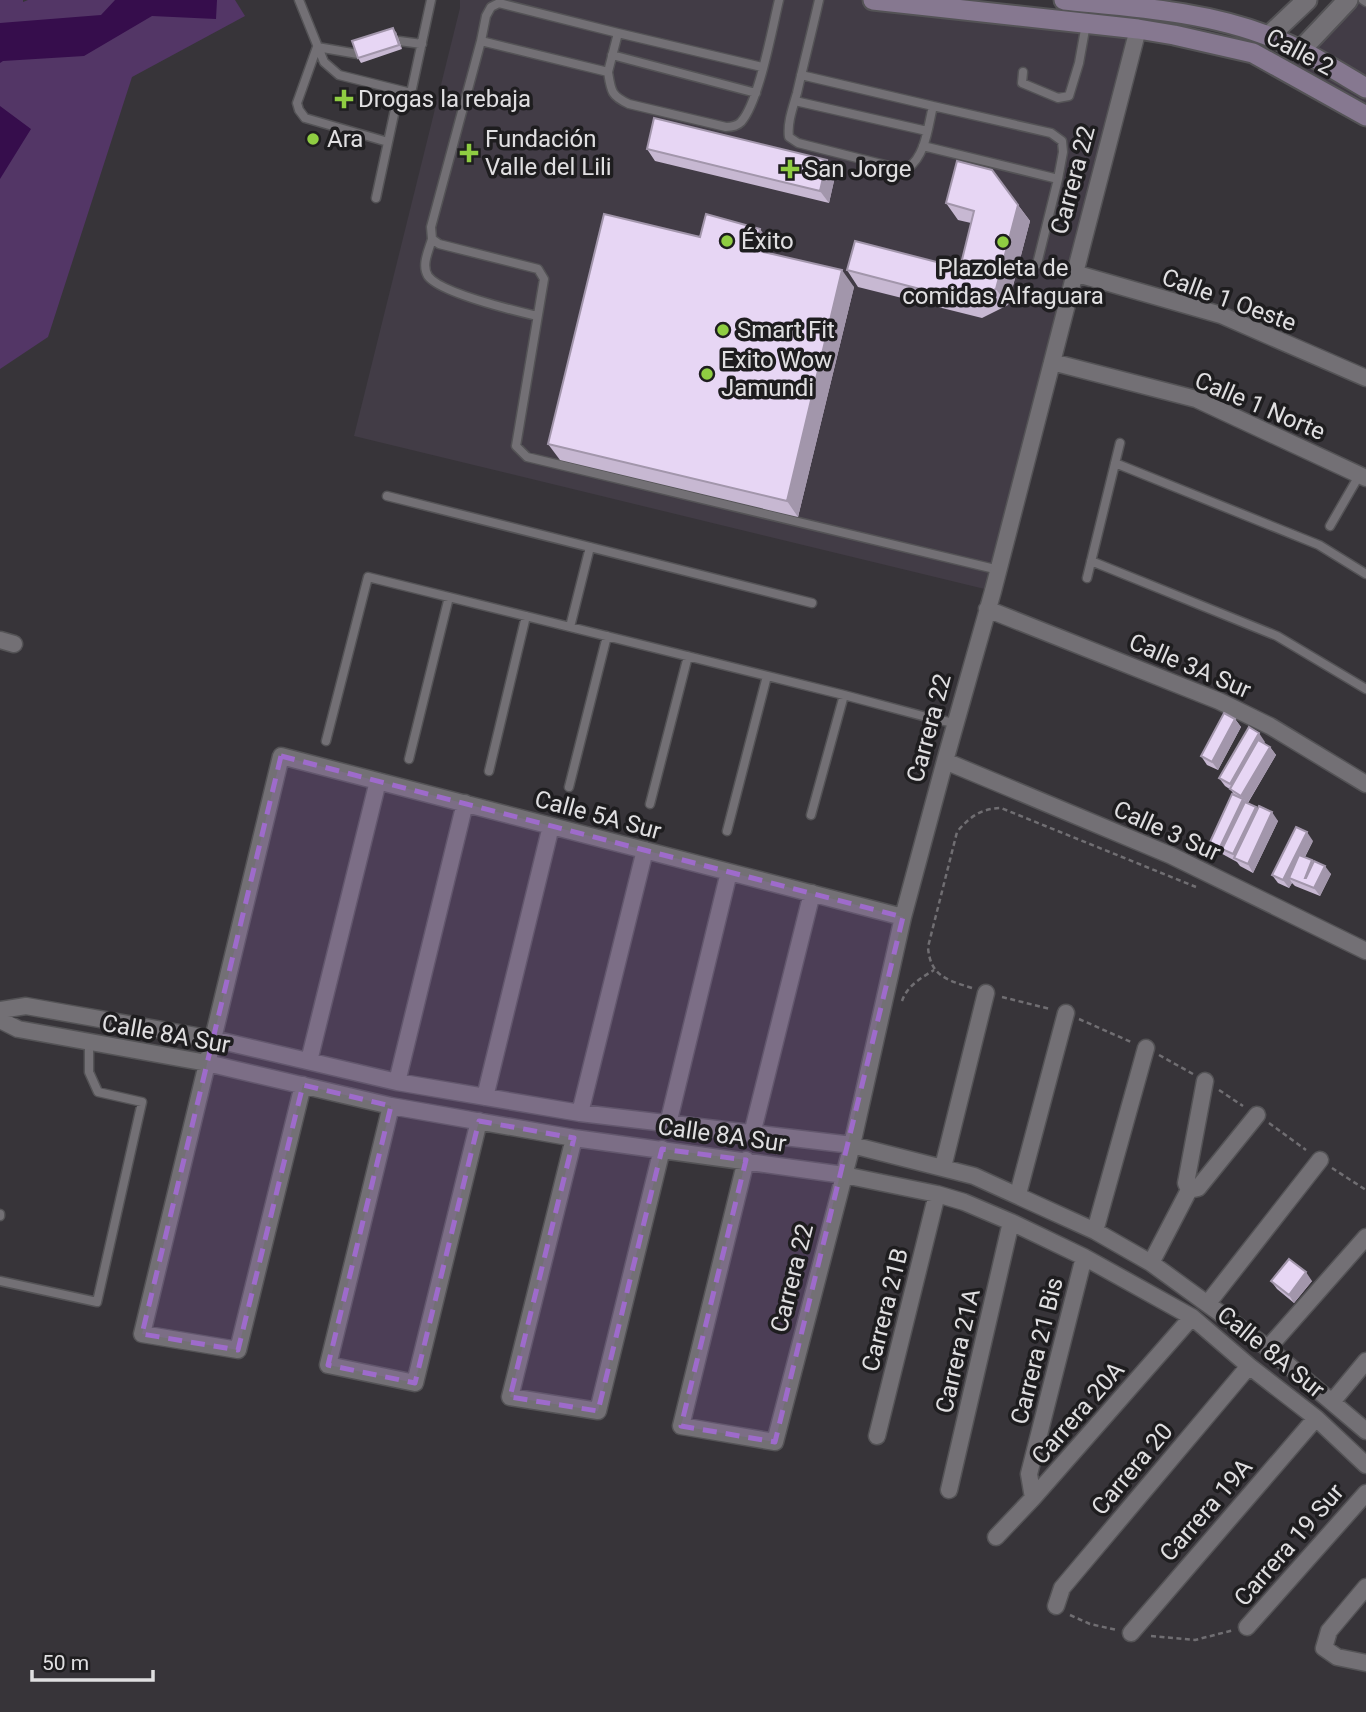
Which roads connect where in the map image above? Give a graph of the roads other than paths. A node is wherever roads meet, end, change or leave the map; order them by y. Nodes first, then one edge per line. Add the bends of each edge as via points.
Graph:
1 (431, 0) edge
2 (779, 0) edge
3 (819, 0) edge
4 (873, 0) edge
5 (1064, 0) edge
6 (1150, 0) edge
7 (1307, 0) edge
8 (1348, 0) edge
9 (301, 4) edge
10 (1170, 11) junction
11 (1086, 24) junction
12 (1138, 29) junction
13 (618, 33) junction
14 (1269, 36) junction
15 (399, 41) edge
16 (481, 41) junction
17 (422, 44) junction
18 (317, 47) junction
19 (1299, 52) junction
20 (358, 54) edge
21 (612, 55) junction
22 (762, 67) junction
23 (608, 72) junction
24 (1023, 72) dead end
25 (801, 75) junction
26 (1366, 88) edge
27 (399, 91) junction
28 (756, 93) junction
29 (794, 101) junction
30 (933, 106) junction
31 (1365, 113) edge
32 (927, 131) junction
33 (388, 142) junction
34 (923, 146) junction
35 (1058, 179) junction
36 (376, 198) dead end
37 (432, 239) junction
38 (1037, 264) dead end
39 (1074, 273) junction
40 (537, 316) junction
41 (1052, 362) junction
42 (1366, 378) edge
43 (1120, 443) dead end
44 (1115, 463) junction
45 (1364, 472) edge
46 (387, 496) dead end
47 (1330, 526) dead end
48 (590, 547) junction
49 (1091, 561) junction
50 (999, 570) junction
51 (1366, 574) edge
52 (1087, 578) dead end
53 (449, 597) junction
54 (812, 603) dead end
55 (987, 609) junction
56 (526, 616) junction
57 (570, 627) junction
58 (607, 636) junction
59 (688, 656) junction
60 (767, 676) junction
61 (1366, 689) edge
62 (844, 695) junction
63 (955, 723) junction
64 (326, 741) dead end
65 (409, 759) dead end
66 (945, 761) junction
67 (489, 771) dead end
68 (378, 781) junction
69 (1366, 784) edge
70 (569, 787) dead end
71 (465, 803) junction
72 (650, 804) dead end
73 (811, 815) dead end
74 (551, 826) junction
75 (727, 831) dead end
76 (645, 850) junction
77 (729, 872) junction
78 (812, 894) junction
79 (903, 917) junction
80 (1363, 943) edge
81 (986, 993) dead end
82 (0, 1010) edge
83 (1066, 1013) dead end
84 (0, 1020) edge
85 (213, 1039) junction
86 (89, 1043) junction
87 (1146, 1048) dead end
88 (309, 1061) junction
89 (207, 1063) junction
90 (1205, 1081) road end
91 (397, 1082) junction
92 (303, 1085) junction
93 (485, 1097) junction
94 (391, 1106) junction
95 (580, 1113) junction
96 (1257, 1115) road end
97 (479, 1121) junction
98 (668, 1124) junction
99 (752, 1134) junction
100 (574, 1138) junction
101 (852, 1145) junction
102 (662, 1149) junction
103 (746, 1160) junction
104 (1320, 1160) road end
105 (943, 1167) junction
106 (844, 1175) junction
107 (1189, 1190) junction
108 (937, 1194) junction
109 (1018, 1194) junction
110 (1011, 1222) junction
111 (1095, 1231) junction
112 (1366, 1237) edge
113 (1084, 1257) junction
114 (1151, 1264) junction
115 (0, 1281) edge
116 (1208, 1303) junction
117 (1192, 1317) junction
118 (1268, 1348) junction
119 (1366, 1361) edge
120 (1249, 1366) junction
121 (1332, 1402) junction
122 (1316, 1418) junction
123 (1366, 1431) edge
124 (877, 1436) dead end
125 (1366, 1465) edge
126 (949, 1490) dead end
127 (1366, 1493) edge
128 (1033, 1498) junction
129 (996, 1537) dead end
130 (1366, 1587) edge
131 (1056, 1606) dead end
132 (1247, 1627) dead end
133 (1131, 1633) dead end
134 (1366, 1663) edge

1 - 17 lane
2 - 22 lane
3 - 25 lane
4 - 11 main road, Calle 2
5 - 10 main road, Calle 2
6 - 10 street
7 - 14 street
8 - 19 street
9 - 18 lane
10 - 14 main road, Calle 2
11 - 12 main road, Calle 2
11 - 24 lane via 1069,96 1058,98 1022,83
12 - 31 main road, Calle 2 via 1253,53
12 - 39 street, Carrera 22
13 - 16 lane via 499,3 486,16
13 - 21 lane
13 - 22 lane
14 - 19 main road, Calle 2
15 - 17 lane
16 - 23 lane
16 - 37 lane via 431,227
17 - 27 lane via 411,93
18 - 20 lane
18 - 27 lane via 324,62 339,75
18 - 33 lane via 297,103 299,110 305,118
19 - 26 main road, Calle 2
21 - 23 lane
21 - 28 lane
22 - 28 lane
23 - 28 lane via 610,89 629,104 726,127 743,120
25 - 29 lane
25 - 30 lane
27 - 33 lane
29 - 32 lane
29 - 34 lane via 788,130 789,137 798,142 897,168 914,164
30 - 32 lane
30 - 35 lane via 1051,133 1062,141
32 - 34 lane
33 - 36 lane
34 - 35 lane
35 - 38 lane
37 - 40 lane via 425,265 429,277 461,294
37 - 40 lane via 538,269 544,279
39 - 41 street, Carrera 22
39 - 42 street, Calle 1 Oeste via 1221,315
40 - 50 lane via 516,446 527,457
41 - 45 street, Calle 1 Norte via 1196,399
41 - 50 street, Carrera 22
43 - 44 lane
44 - 49 lane
44 - 51 lane via 1319,545
45 - 47 lane
46 - 48 lane
48 - 54 lane
48 - 57 lane
49 - 52 lane
49 - 61 lane via 1277,636
50 - 55 street, Carrera 22
53 - 56 lane
53 - 64 lane via 368,577
53 - 65 lane
55 - 63 street, Carrera 22
55 - 69 street, Calle 3A Sur via 1219,701
56 - 57 lane
56 - 67 lane
57 - 58 lane
58 - 59 lane
58 - 70 lane
59 - 60 lane
59 - 72 lane
60 - 62 lane
60 - 75 lane
62 - 63 lane
62 - 73 lane
63 - 66 street, Carrera 22
66 - 79 street, Carrera 22
66 - 80 street, Calle 3 Sur via 1170,855
68 - 71 street, Calle 5A Sur
68 - 85 street, Calle 5A Sur via 281,756
68 - 88 street
71 - 74 street, Calle 5A Sur
71 - 91 street
74 - 76 street, Calle 5A Sur
74 - 93 street
76 - 77 street, Calle 5A Sur
76 - 95 street
77 - 78 street, Calle 5A Sur
77 - 98 street
78 - 79 street, Calle 5A Sur
78 - 99 street
79 - 101 street, Carrera 22
81 - 105 street
82 - 85 street, Calle 8A Sur via 26,1006
83 - 109 street
84 - 86 street, Calle 8A Sur via 18,1029
85 - 88 street, Calle 8A Sur
85 - 89 street
86 - 89 street, Calle 8A Sur
86 - 115 lane via 89,1072 98,1092 142,1102 97,1302
87 - 111 street
88 - 91 street, Calle 8A Sur
89 - 92 street, Calle 8A Sur
89 - 92 street via 142,1334 238,1350
90 - 107 street via 1185,1183
91 - 93 street, Calle 8A Sur
92 - 94 street, Calle 8A Sur
93 - 95 street, Calle 8A Sur
94 - 97 street, Calle 8A Sur
94 - 97 street via 328,1365 415,1383
95 - 98 street, Calle 8A Sur
96 - 107 street via 1198,1188
97 - 100 street, Calle 8A Sur
98 - 99 street, Calle 8A Sur
99 - 101 street, Calle 8A Sur
100 - 102 street, Calle 8A Sur
100 - 102 street via 510,1396 598,1411
101 - 105 street, Calle 8A Sur
101 - 106 street, Carrera 22
102 - 103 street, Calle 8A Sur
103 - 106 street, Calle 8A Sur
103 - 106 street, Carrera 22 via 681,1426 775,1442
104 - 116 street
105 - 109 street, Calle 8A Sur
106 - 108 street, Calle 8A Sur
107 - 114 street
108 - 110 street, Calle 8A Sur
108 - 124 street, Carrera 21B
109 - 111 street, Calle 8A Sur
110 - 113 street, Calle 8A Sur
110 - 126 street, Carrera 21A
111 - 114 street, Calle 8A Sur
112 - 118 street
113 - 117 street, Calle 8A Sur
113 - 128 street, Carrera 21 Bis via 1029,1474
114 - 116 street, Calle 8A Sur
116 - 118 street, Calle 8A Sur
117 - 120 street, Calle 8A Sur
117 - 128 street, Carrera 20A
118 - 121 street, Calle 8A Sur
119 - 121 street
120 - 122 street, Calle 8A Sur
120 - 131 street, Carrera 20 via 1062,1588
121 - 123 street, Calle 8A Sur
122 - 125 street, Calle 8A Sur
122 - 133 street, Carrera 19A
127 - 132 street, Carrera 19 Sur
128 - 129 street, Carrera 20A
130 - 134 street via 1329,1631 1324,1648 1337,1657

